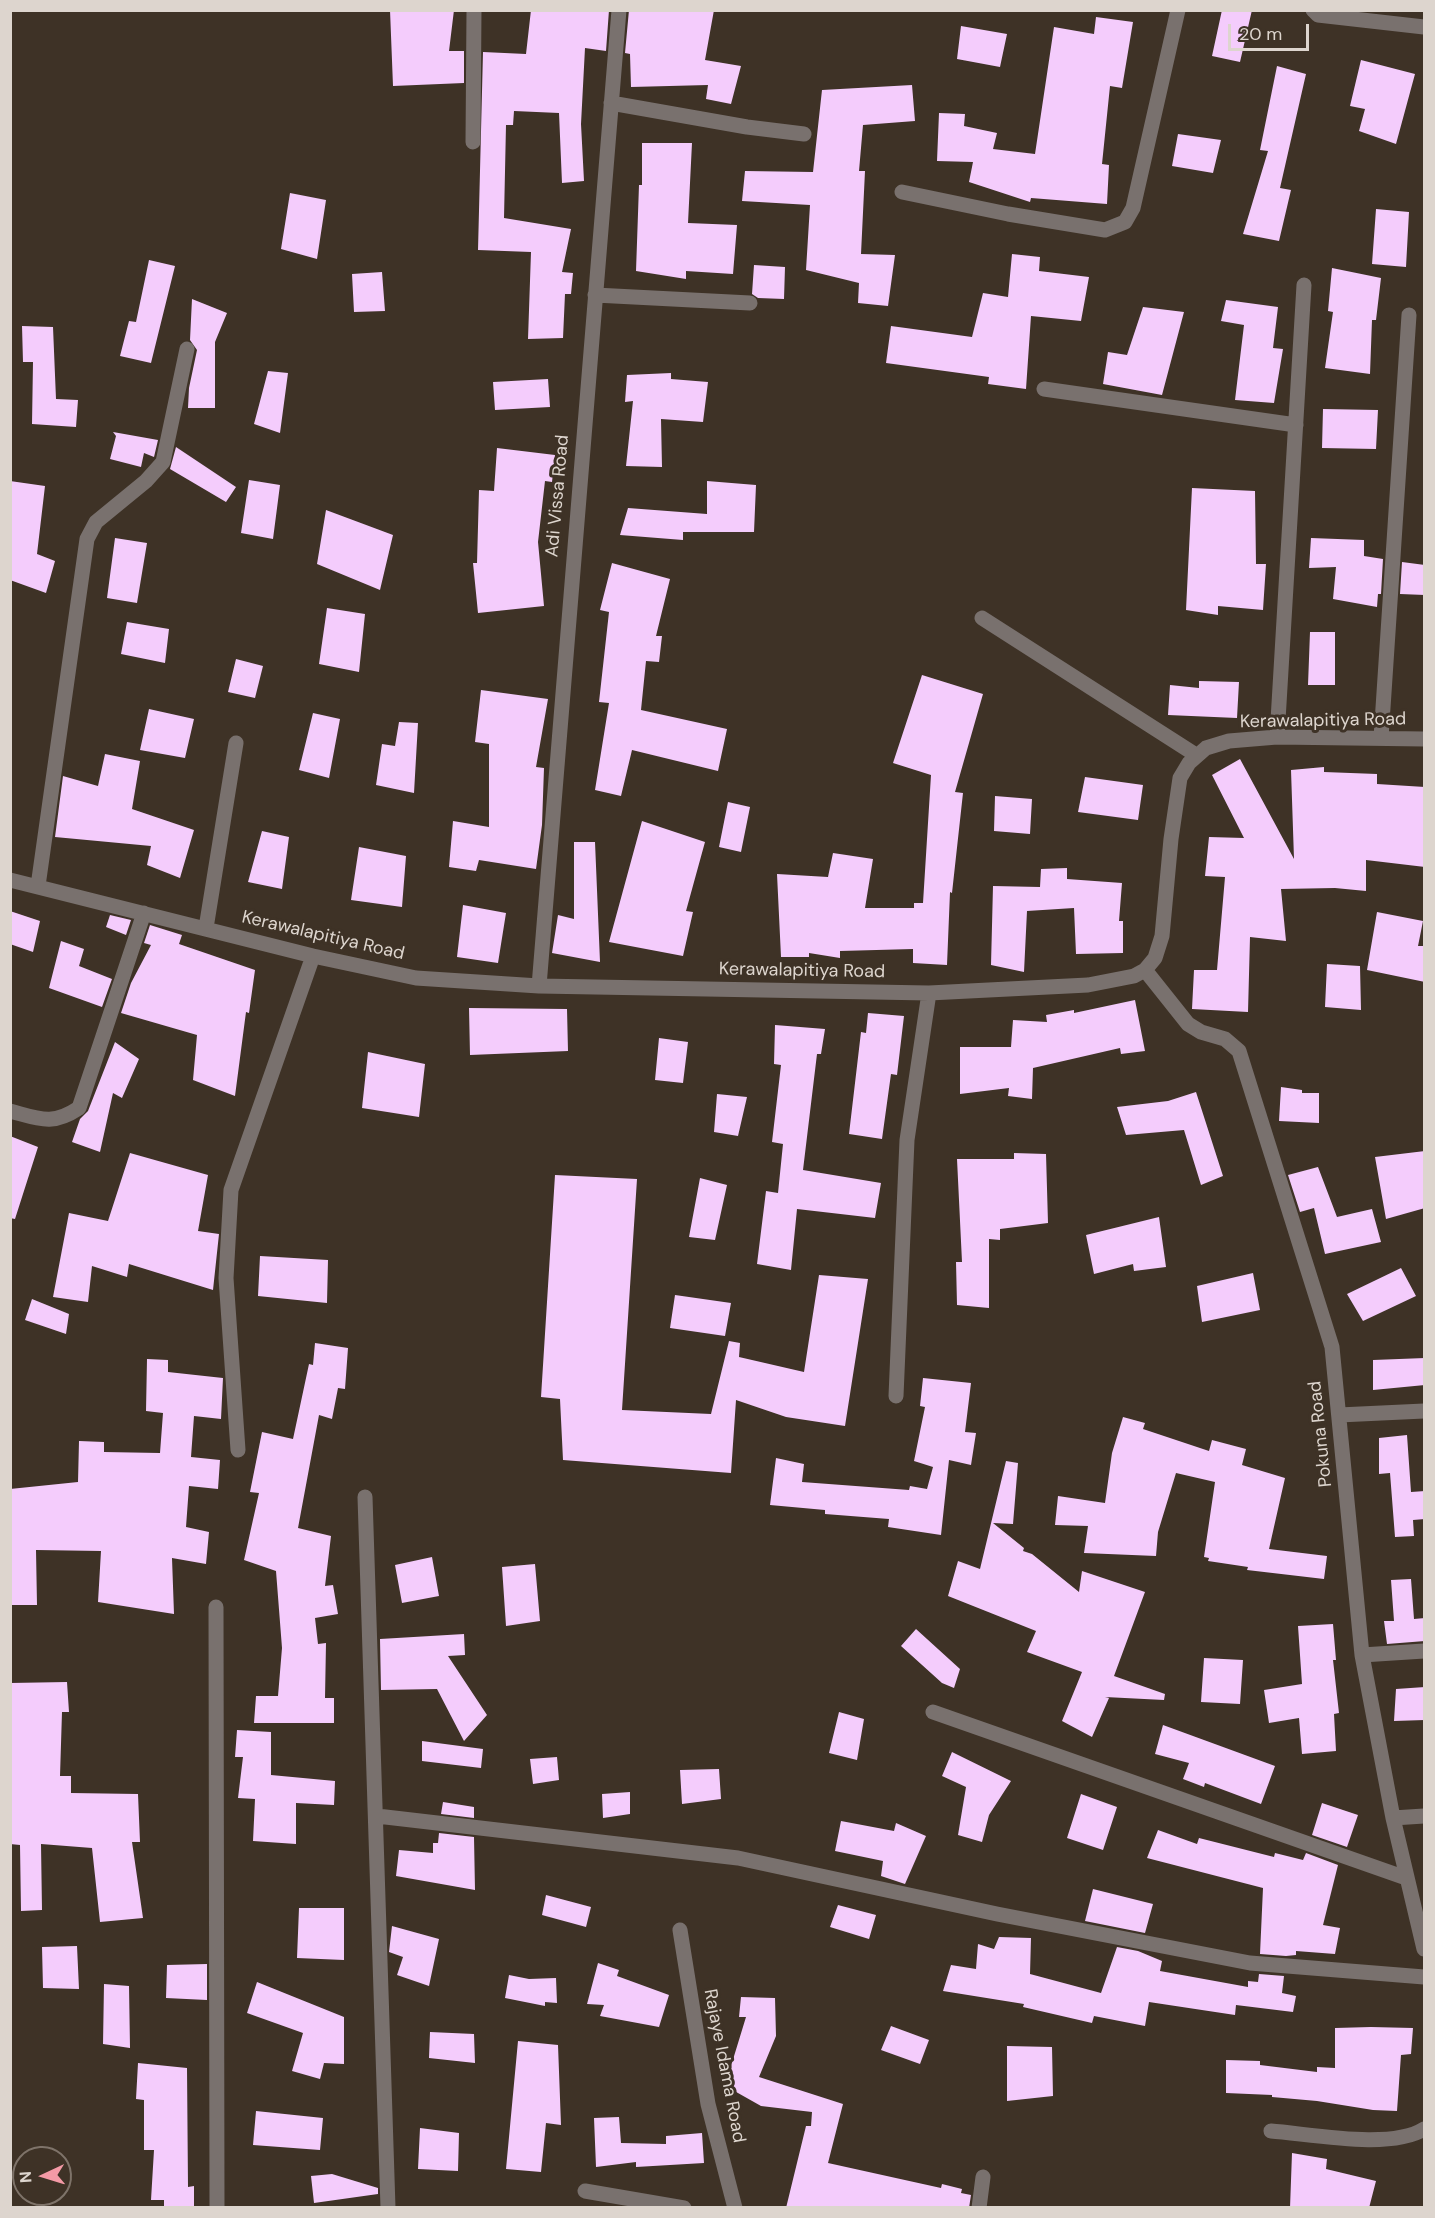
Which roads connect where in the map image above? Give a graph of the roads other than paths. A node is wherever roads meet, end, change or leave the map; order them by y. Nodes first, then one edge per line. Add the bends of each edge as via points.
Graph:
1 (474, 10) edge
2 (619, 10) edge
3 (1178, 10) edge
4 (1313, 10) edge
5 (1425, 27) edge
6 (611, 103) junction
7 (804, 134) dead end
8 (473, 142) dead end
9 (902, 192) dead end
10 (1304, 285) dead end
11 (595, 295) junction
12 (750, 303) dead end
13 (1410, 315) dead end
14 (186, 349) dead end
15 (1044, 389) dead end
16 (1296, 425) junction
17 (982, 618) dead end
18 (1277, 737) junction
19 (1381, 738) junction
20 (1425, 739) edge
21 (236, 743) dead end
22 (1196, 755) junction
23 (10, 880) edge
24 (38, 886) junction
25 (144, 913) junction
26 (206, 928) junction
27 (313, 956) junction
28 (1145, 970) junction
29 (539, 986) junction
30 (929, 993) junction
31 (10, 1111) edge
32 (896, 1396) dead end
33 (1425, 1411) edge
34 (1338, 1415) junction
35 (238, 1450) dead end
36 (365, 1497) dead end
37 (216, 1607) dead end
38 (1425, 1651) edge
39 (1362, 1655) junction
40 (933, 1712) dead end
41 (377, 1815) junction
42 (1425, 1816) edge
43 (1393, 1818) junction
44 (1406, 1878) junction
45 (1420, 1915) edge
46 (680, 1930) dead end
47 (1425, 1949) edge
48 (1425, 1977) edge
49 (1425, 2129) edge
50 (1271, 2131) dead end
51 (983, 2177) dead end
52 (585, 2191) dead end
53 (217, 2208) edge
54 (388, 2208) edge
55 (684, 2208) edge
56 (735, 2208) edge
57 (979, 2208) edge

1 - 8 street
2 - 6 street, Adi Vissa Road
3 - 9 street via 1133,208 1125,222 1105,230
4 - 5 street via 1318,15
6 - 7 street
6 - 11 street, Adi Vissa Road
10 - 16 street
11 - 12 street
11 - 29 street, Adi Vissa Road
13 - 19 street
14 - 24 street via 163,462 146,482 96,522 87,539
15 - 16 street
16 - 18 street
17 - 22 street
18 - 19 street, Kerawalapitiya Road
18 - 22 street, Kerawalapitiya Road via 1216,744
19 - 20 street, Kerawalapitiya Road
21 - 26 street
22 - 28 street via 1180,778 1162,936 1155,958
23 - 24 street, Kerawalapitiya Road
24 - 25 street, Kerawalapitiya Road
25 - 26 street, Kerawalapitiya Road
25 - 31 street via 79,1108 63,1119 39,1119
26 - 27 street, Kerawalapitiya Road
27 - 29 street, Kerawalapitiya Road via 416,978
27 - 35 street via 231,1190 226,1278
28 - 30 street, Kerawalapitiya Road via 1134,976 1088,985
28 - 34 street, Pokuna Road via 1188,1024 1226,1039 1239,1051 1332,1347
29 - 30 street, Kerawalapitiya Road
30 - 32 street via 907,1140
33 - 34 street
34 - 39 street, Pokuna Road
36 - 41 street
37 - 53 street
38 - 39 street
39 - 43 street, Pokuna Road
40 - 44 street
41 - 48 street via 738,1858 1250,1963
41 - 54 street
42 - 43 street
43 - 44 street, Pokuna Road
44 - 45 street, Pokuna Road
45 - 47 street, Pokuna Road
46 - 56 street, Rajaye Idama Road via 708,2104
49 - 50 street via 1413,2136 1374,2139
51 - 57 street
52 - 55 street

